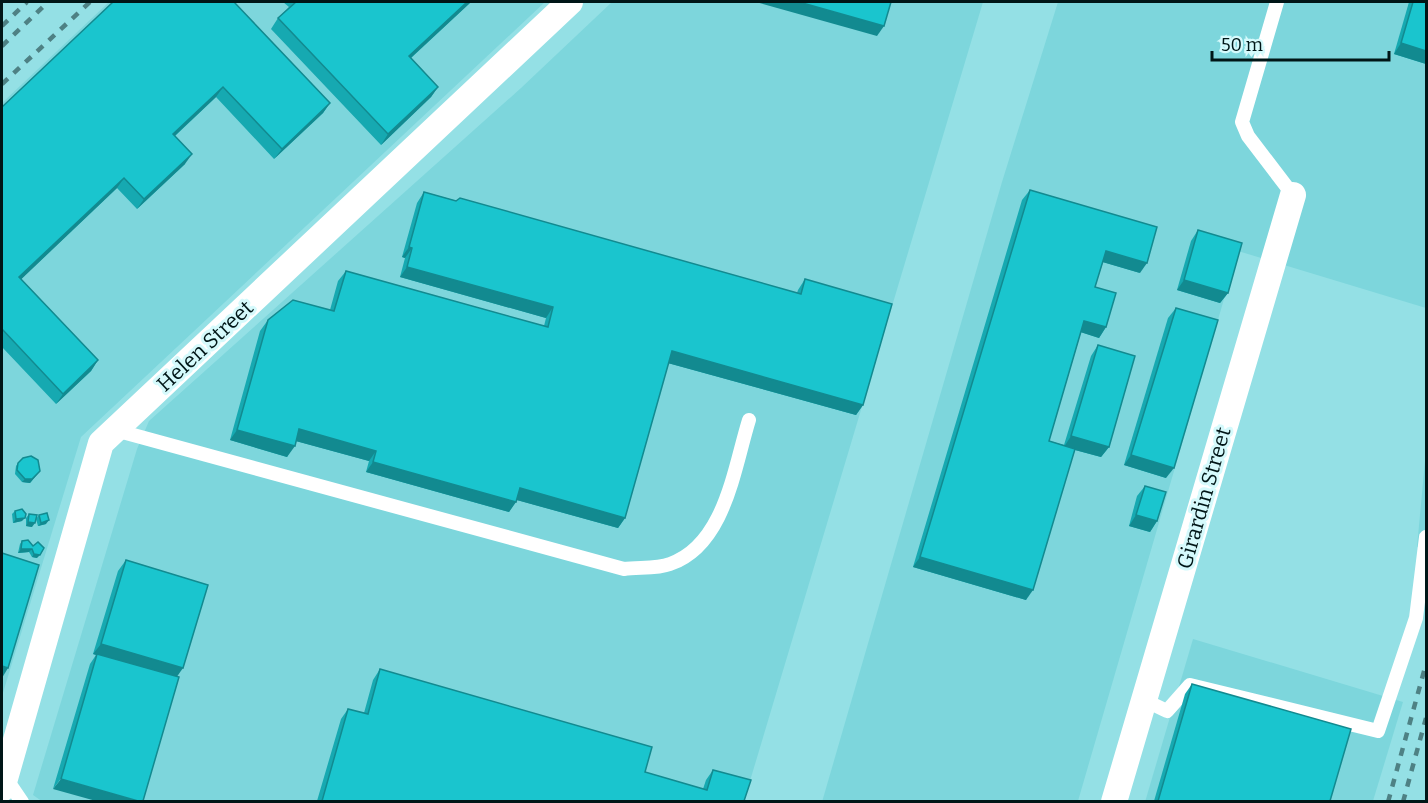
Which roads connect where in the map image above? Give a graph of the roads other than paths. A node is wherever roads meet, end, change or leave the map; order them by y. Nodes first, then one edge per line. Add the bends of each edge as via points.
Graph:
1 (570, 2) edge
2 (1277, 2) edge
3 (1293, 195) joint
4 (749, 420) dead end
5 (115, 430) junction
6 (1426, 537) edge
7 (1144, 700) junction
8 (2, 786) edge
9 (22, 801) edge
10 (1114, 801) edge

1 - 5 street, Helen Street
2 - 3 lane via 1242,122 1248,136
3 - 7 street, Girardin Street
4 - 5 lane via 723,506 700,548 669,565 624,568
5 - 8 street, Helen Street via 101,443
6 - 7 lane via 1416,618 1378,731 1190,685 1167,711
7 - 10 street, Girardin Street
8 - 9 lane

